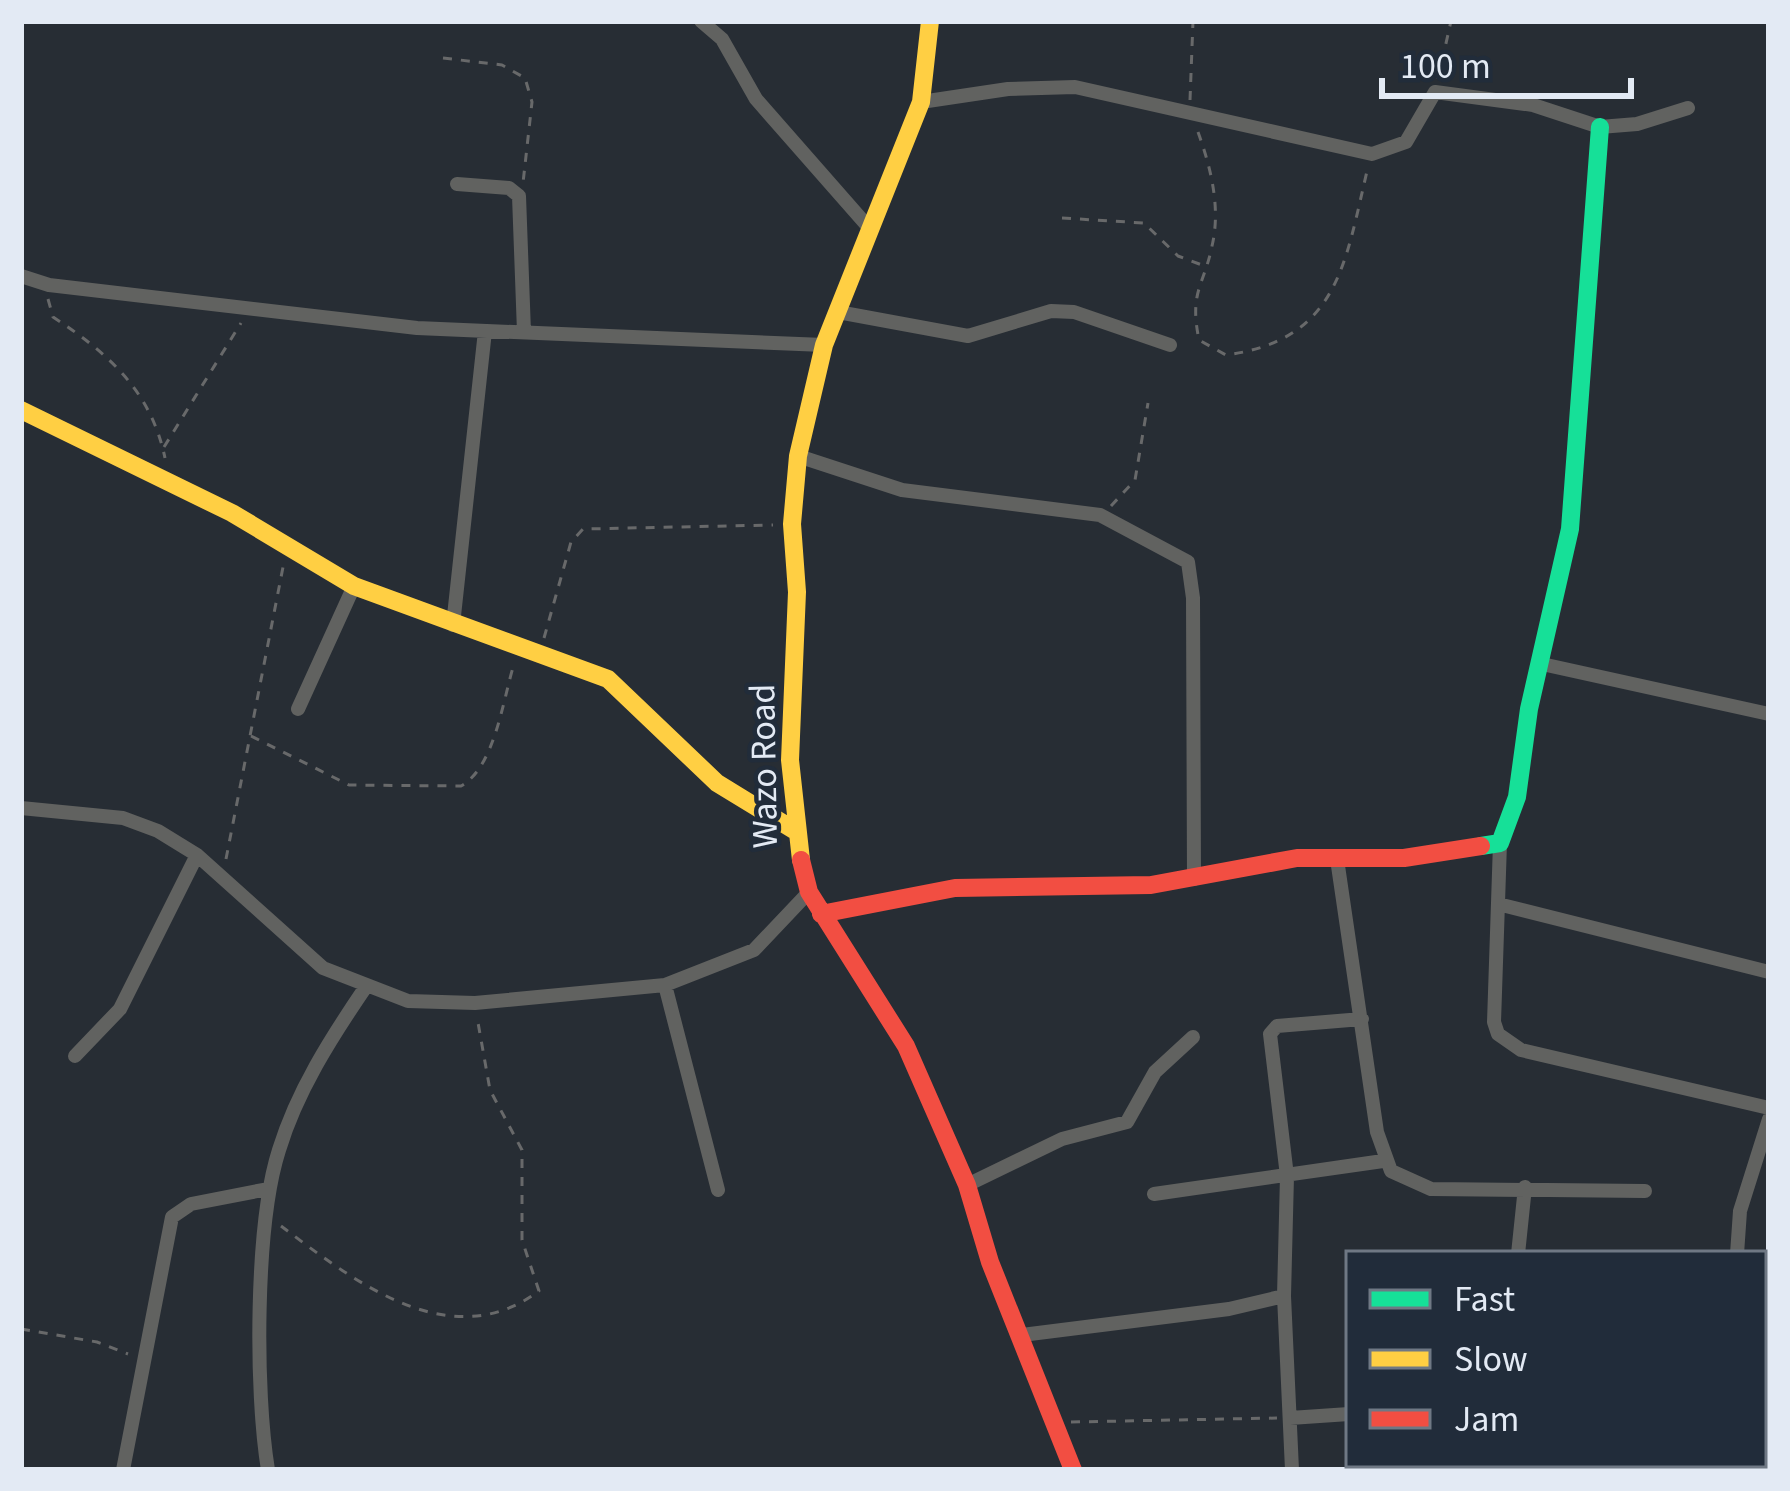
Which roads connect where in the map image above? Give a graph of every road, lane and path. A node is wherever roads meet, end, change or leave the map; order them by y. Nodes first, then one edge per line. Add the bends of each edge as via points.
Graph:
1 (700, 21) edge
2 (930, 21) edge
3 (1193, 21) edge
4 (1451, 21) edge
5 (443, 58) dead end
6 (1435, 92) junction
7 (921, 102) junction
8 (1688, 108) dead end
9 (1190, 112) junction
10 (1600, 128) junction
11 (1372, 154) junction
12 (457, 184) dead end
13 (519, 196) junction
14 (1062, 218) dead end
15 (871, 230) junction
16 (1203, 265) junction
17 (21, 276) edge
18 (49, 285) junction
19 (252, 308) junction
20 (838, 312) junction
21 (485, 331) junction
22 (524, 332) junction
23 (824, 345) junction
24 (1170, 345) dead end
25 (1148, 403) dead end
26 (21, 410) edge
27 (163, 448) junction
28 (798, 456) junction
29 (170, 484) junction
30 (1100, 515) junction
31 (792, 524) junction
32 (289, 550) junction
33 (354, 586) junction
34 (452, 625) junction
35 (520, 644) junction
36 (540, 651) junction
37 (1542, 664) junction
38 (298, 709) dead end
39 (1769, 713) edge
40 (251, 736) junction
41 (21, 808) edge
42 (794, 830) junction
43 (1500, 843) junction
44 (197, 855) junction
45 (1337, 859) junction
46 (222, 878) junction
47 (1194, 878) junction
48 (809, 892) junction
49 (1498, 904) junction
50 (821, 914) junction
51 (1769, 973) edge
52 (665, 985) junction
53 (365, 988) junction
54 (475, 1003) junction
55 (1362, 1019) junction
56 (1193, 1037) dead end
57 (75, 1055) dead end
58 (1769, 1108) edge
59 (1769, 1119) edge
60 (1383, 1161) junction
61 (1286, 1176) junction
62 (967, 1185) junction
63 (1525, 1187) junction
64 (268, 1189) junction
65 (718, 1190) dead end
66 (1645, 1191) dead end
67 (1154, 1194) dead end
68 (268, 1217) junction
69 (1518, 1251) edge
70 (1737, 1251) edge
71 (1284, 1296) junction
72 (21, 1329) edge
73 (1022, 1335) junction
74 (146, 1361) junction
75 (1346, 1414) edge
76 (1290, 1418) junction
77 (1057, 1421) junction
78 (123, 1470) edge
79 (268, 1470) edge
80 (1073, 1470) edge
81 (1292, 1470) edge

1 - 15 street via 722,39 756,99
2 - 7 street, Wazo Road
3 - 9 path
4 - 6 path
5 - 13 path via 502,65 526,78 532,102
6 - 10 street via 1519,102
6 - 11 street via 1406,142
7 - 9 street via 1076,87
7 - 15 street, Wazo Road
8 - 10 street
9 - 11 street
9 - 16 path via 1212,171 1214,233
10 - 37 street via 1577,468
11 - 16 path via 1331,296 1299,333 1243,353 1213,351 1196,326
12 - 13 street
13 - 22 street
14 - 16 path via 1144,223 1178,256
15 - 20 street, Wazo Road
17 - 18 street
18 - 19 street
18 - 27 path via 50,314 128,376
19 - 21 street
19 - 27 path
20 - 23 street, Wazo Road
20 - 24 street via 968,336 1051,311 1074,312
21 - 22 street
21 - 34 street
22 - 23 street
23 - 28 street, Wazo Road
25 - 30 path via 1135,480
26 - 29 street
27 - 29 path
28 - 30 street via 902,490
28 - 31 street, Wazo Road
29 - 32 street
30 - 47 street via 1191,568
31 - 36 path via 580,530
31 - 42 street, Wazo Road
32 - 33 street
32 - 40 path
33 - 34 street
33 - 38 street
34 - 35 street
35 - 36 street
35 - 40 path via 484,760 461,786 340,783
36 - 42 street via 608,679 717,783
37 - 39 street
37 - 43 street
40 - 46 path
41 - 44 street via 123,818
42 - 48 street, Wazo Road
43 - 45 street
43 - 49 street
44 - 46 street
44 - 57 street via 119,1009
45 - 47 street via 1249,864
45 - 55 street
46 - 53 street via 323,968
47 - 50 street via 956,888
48 - 50 street, Wazo Road
48 - 52 street via 754,950
49 - 51 street
49 - 58 street via 1494,1022 1508,1043
50 - 62 street, Wazo Road via 906,1046
52 - 54 street
52 - 65 street
53 - 54 street via 408,1001
53 - 64 street via 299,1098
54 - 68 path via 490,1090 522,1150 523,1240 539,1291 486,1318 432,1313 391,1301
55 - 60 street
55 - 61 street via 1272,1030
56 - 62 street via 1155,1072 1127,1122 1062,1139
59 - 70 street via 1740,1211
60 - 61 street
60 - 63 street via 1398,1178 1431,1189
61 - 67 street
61 - 71 street
62 - 73 street, Wazo Road
63 - 66 street
63 - 69 street
64 - 68 street
64 - 74 street via 191,1204 172,1217
68 - 79 street via 260,1387
71 - 73 street
71 - 76 street
72 - 74 path via 98,1342
73 - 77 street, Wazo Road
74 - 78 street
75 - 76 street
76 - 77 path
76 - 81 street
77 - 80 street, Wazo Road

